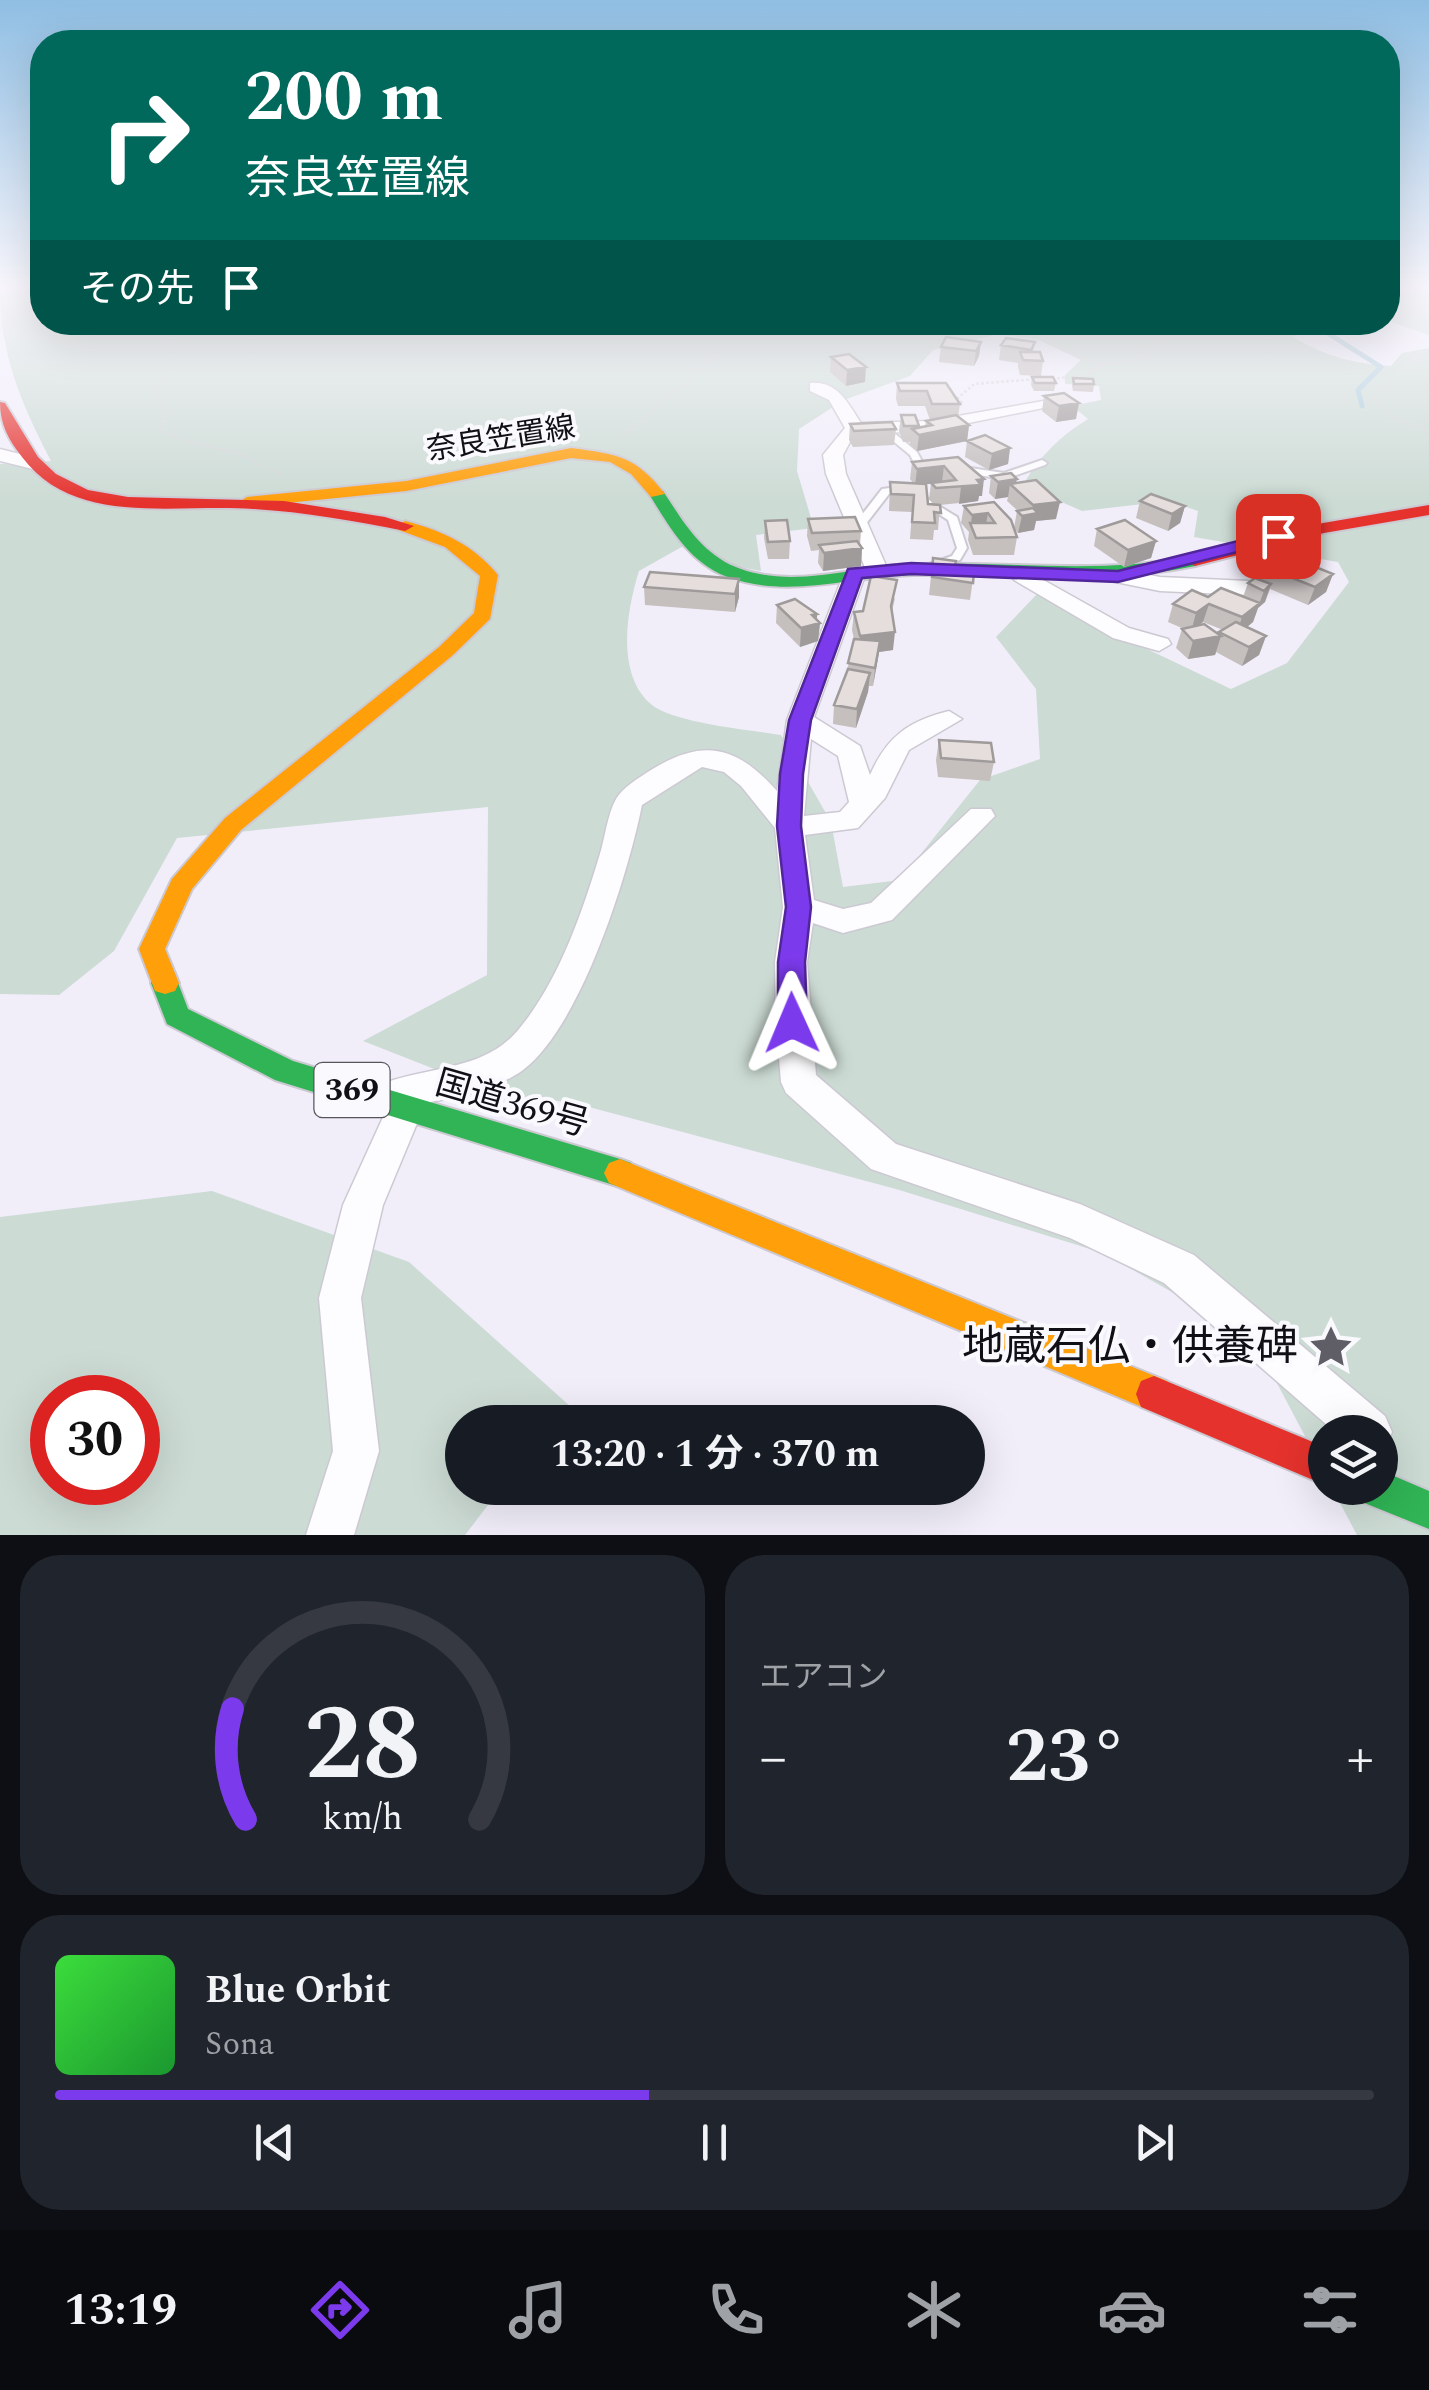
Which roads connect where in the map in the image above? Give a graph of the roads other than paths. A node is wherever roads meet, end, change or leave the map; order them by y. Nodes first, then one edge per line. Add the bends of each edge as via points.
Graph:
1 (816, 387) dead end
2 (1049, 405) edge
3 (1, 409) edge
4 (862, 428) junction
5 (0, 455) edge
6 (1042, 462) dead end
7 (33, 463) junction
8 (951, 472) edge
9 (937, 473) edge
10 (924, 474) junction
11 (904, 489) junction
12 (240, 503) junction
13 (1429, 510) edge
14 (972, 518) edge
15 (954, 520) junction
16 (858, 527) junction
17 (930, 569) junction
18 (866, 571) junction
19 (1022, 575) junction
20 (1118, 576) junction
21 (1249, 588) edge
22 (1158, 644) dead end
23 (950, 719) dead end
24 (800, 720) junction
25 (864, 804) junction
26 (981, 816) dead end
27 (789, 826) junction
28 (798, 907) junction
29 (392, 1103) junction
30 (1349, 1415) edge
31 (1308, 1459) edge
32 (1398, 1462) edge
33 (1429, 1492) edge
34 (1398, 1497) edge
35 (1429, 1510) edge
36 (330, 1535) edge

1 - 4 street via 836,398
2 - 4 street
3 - 7 main road, 国道369号 / 369
4 - 10 lane via 890,430
4 - 16 street via 833,455
5 - 7 street
6 - 8 lane via 1005,476
7 - 12 main road, 国道369号 / 369 via 62,485 100,496
9 - 10 lane
10 - 11 lane via 906,477
11 - 15 lane via 912,488
11 - 16 lane via 886,491
12 - 18 main road, 奈良笠置線 via 595,454 630,464 687,547 716,568 782,581
12 - 29 main road, 国道369号 / 369 via 373,521 446,539 489,575 483,615 446,651 233,824 181,885 152,949 177,1016 286,1071
13 - 20 main road, 奈良笠置線 via 1305,529
14 - 15 lane
15 - 17 lane via 962,548 956,558 936,561
16 - 18 street
17 - 18 main road, 奈良笠置線
17 - 19 main road, 奈良笠置線
18 - 24 street
19 - 20 main road, 奈良笠置線
19 - 22 street via 1121,633
20 - 21 street
23 - 25 street via 897,746 878,792
24 - 25 street via 850,752
24 - 27 street
25 - 27 street via 848,821
26 - 28 street via 881,912 843,921
27 - 28 street
27 - 29 street via 750,775 723,759 684,760 660,775 629,801 623,838 552,1012 512,1058
28 - 30 street via 791,962 799,1082 884,1157 1080,1223 1179,1269
29 - 31 main road, 国道369号 / 369 via 648,1180
29 - 36 street via 340,1298 356,1450
32 - 33 street
34 - 35 main road

